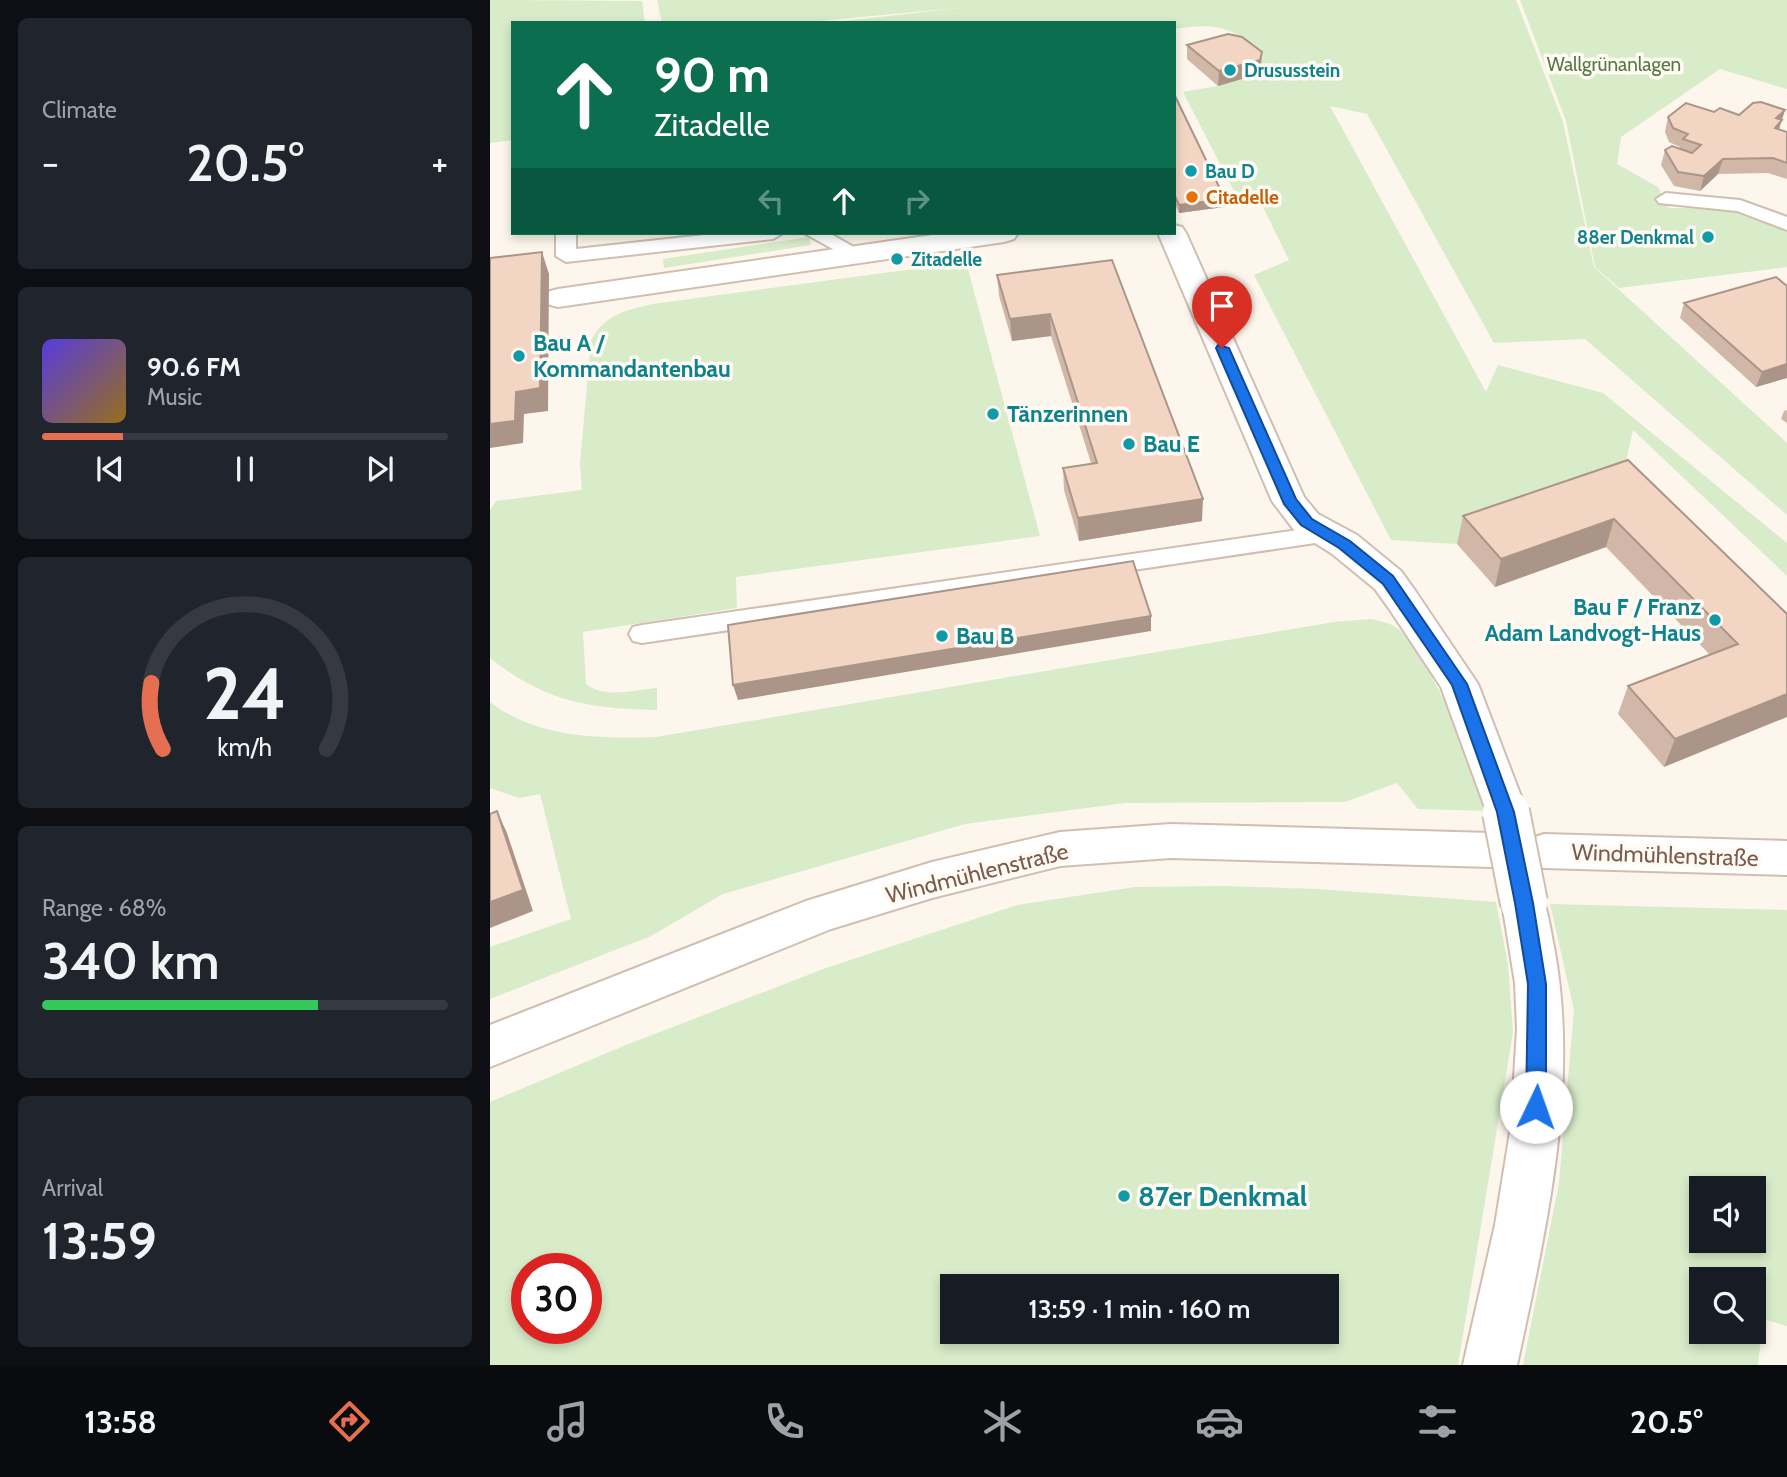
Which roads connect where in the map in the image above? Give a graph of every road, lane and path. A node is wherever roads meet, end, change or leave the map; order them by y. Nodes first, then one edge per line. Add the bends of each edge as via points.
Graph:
1 (1666, 199) dead end
2 (1787, 224) edge
3 (566, 235) edge
4 (755, 235) edge
5 (818, 235) edge
6 (990, 235) edge
7 (1173, 235) edge
8 (856, 254) junction
9 (558, 298) dead end
10 (1326, 534) junction
11 (642, 634) dead end
12 (1498, 831) junction
13 (1544, 851) dead end
14 (1787, 858) edge
15 (490, 1046) edge
16 (1490, 1365) edge

1 - 2 lane via 1740,206
3 - 4 lane via 566,256
5 - 8 lane
6 - 8 street
7 - 10 street via 1289,501 1307,522
8 - 9 street
10 - 11 lane
10 - 12 street via 1388,580 1459,684
12 - 15 street, Windmühlenstraße via 1060,849 932,880 821,914
12 - 16 street, bridge via 1524,903 1537,984 1535,1129
13 - 14 street, Windmühlenstraße

